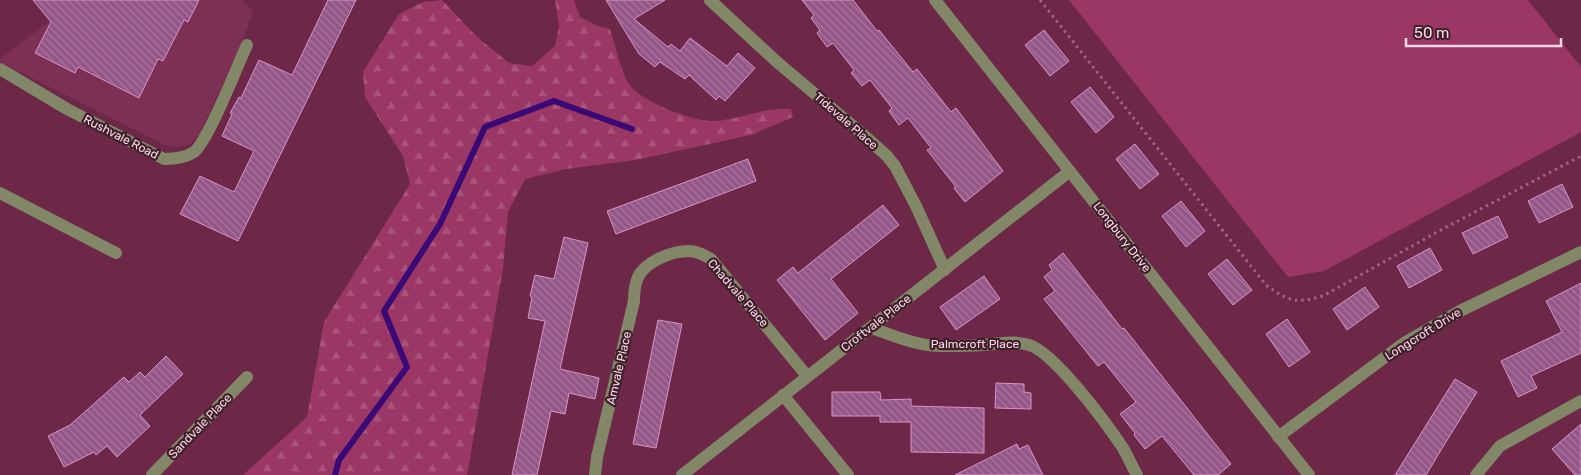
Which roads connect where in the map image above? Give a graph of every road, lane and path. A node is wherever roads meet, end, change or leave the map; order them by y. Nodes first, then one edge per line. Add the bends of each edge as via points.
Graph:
1 (710, 0) edge
2 (935, 0) edge
3 (1040, 0) edge
4 (247, 45) dead end
5 (0, 69) edge
6 (1581, 156) edge
7 (1070, 171) junction
8 (0, 193) edge
9 (1581, 252) edge
10 (116, 253) dead end
11 (649, 264) joint
12 (945, 270) junction
13 (872, 328) junction
14 (807, 376) junction
15 (246, 377) dead end
16 (783, 395) junction
17 (1581, 401) edge
18 (1278, 437) junction
19 (152, 475) edge
20 (595, 475) edge
21 (682, 475) edge
22 (848, 475) edge
23 (1137, 475) edge
24 (1309, 475) edge
25 (1476, 475) edge

1 - 12 street, Tidevale Place via 887,156 916,206
2 - 7 street, Longbury Drive
3 - 6 path via 1266,285 1294,301 1323,296
4 - 5 street, Rushvale Road via 211,125 196,150 176,159 164,159 67,109
7 - 12 street, Croftvale Place
7 - 18 street, Longbury Drive
8 - 10 street
9 - 18 street, Longcroft Drive via 1460,311 1404,343
11 - 14 street, Chadvale Place via 677,252 691,251 711,259
11 - 20 street, Amvale Place via 635,285
12 - 13 street, Croftvale Place
13 - 14 street, Croftvale Place
13 - 23 street, Palmcroft Place via 907,340 939,346 1011,342 1030,345 1059,366 1117,441
14 - 16 street, Croftvale Place
15 - 19 street, Sandvale Place
16 - 21 street, Croftvale Place
16 - 22 street
17 - 25 street via 1500,446
18 - 24 street, Longbury Drive

